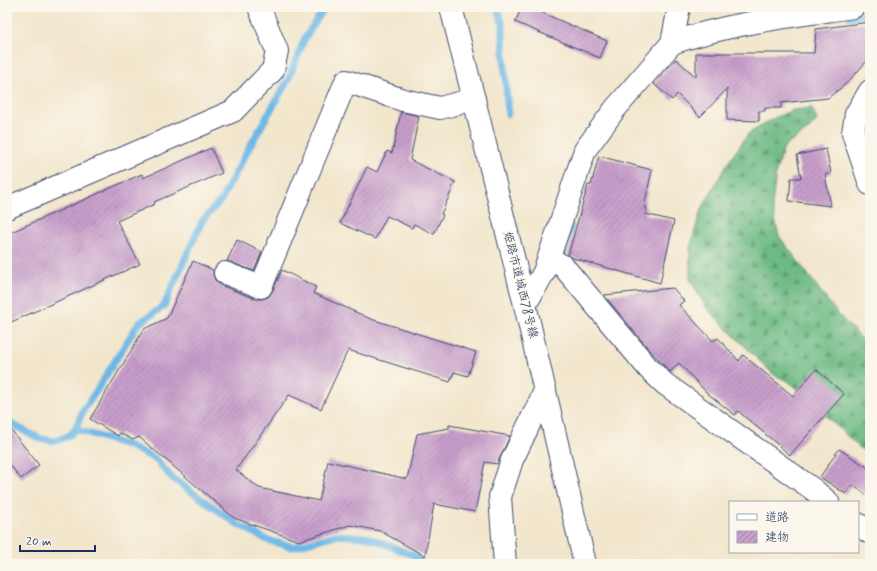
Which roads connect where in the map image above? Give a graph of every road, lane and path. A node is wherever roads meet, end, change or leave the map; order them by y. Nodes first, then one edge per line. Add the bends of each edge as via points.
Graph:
1 (259, 7) edge
2 (451, 7) edge
3 (679, 7) edge
4 (853, 7) edge
5 (672, 43) junction
6 (870, 91) edge
7 (474, 99) junction
8 (870, 184) edge
9 (7, 208) edge
10 (549, 258) junction
11 (225, 273) dead end
12 (525, 305) junction
13 (545, 391) junction
14 (827, 501) edge
15 (859, 525) edge
16 (870, 533) edge
17 (505, 564) edge
18 (585, 564) edge

1 - 9 street via 276,51 273,70 233,111
2 - 7 street, 姫路市道城西78号線
3 - 5 street
4 - 5 street via 744,25
5 - 10 street via 615,109 585,150
6 - 8 street via 856,114 853,133
7 - 11 street via 440,108 403,100 346,81 261,287
7 - 12 street, 姫路市道城西78号線
10 - 12 street
10 - 14 street via 563,266 649,369 665,384
12 - 13 street, 姫路市道城西78号線
13 - 17 street via 512,460 500,497
13 - 18 street, 姫路市道城西78号線
15 - 16 street

